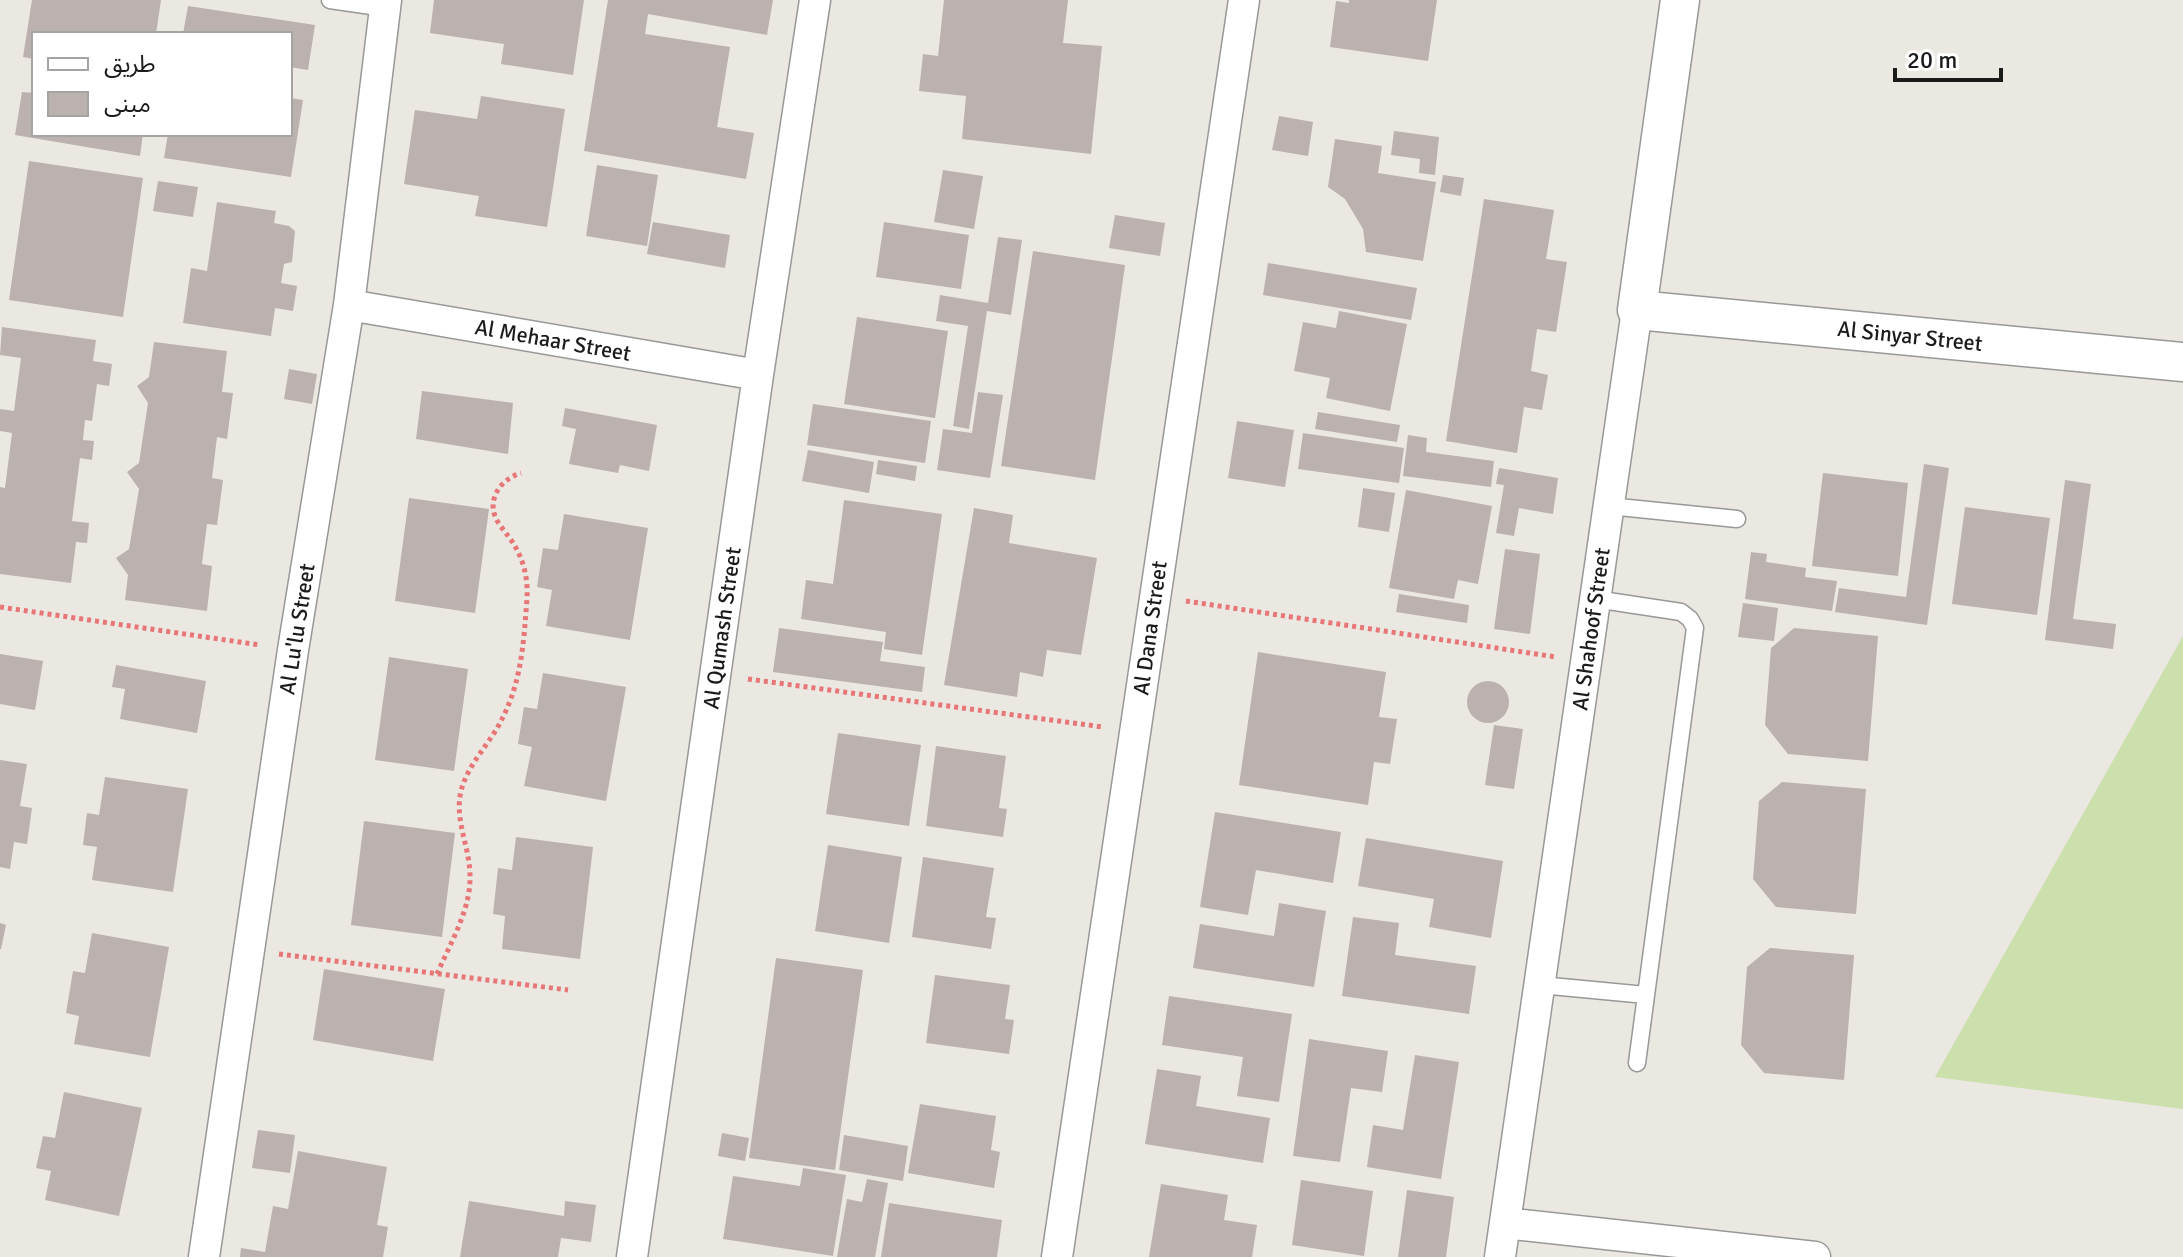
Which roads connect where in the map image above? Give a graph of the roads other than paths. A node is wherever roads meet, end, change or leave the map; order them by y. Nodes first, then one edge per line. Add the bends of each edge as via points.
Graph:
1 (330, 0) edge
2 (815, 0) edge
3 (1244, 0) edge
4 (1680, 0) edge
5 (385, 4) edge
6 (349, 305) junction
7 (1637, 310) junction
8 (2183, 362) edge
9 (758, 375) junction
10 (1609, 506) junction
11 (1737, 519) dead end
12 (1595, 599) junction
13 (1540, 985) junction
14 (1646, 995) junction
15 (1637, 1063) dead end
16 (1505, 1223) junction
17 (204, 1257) edge
18 (632, 1257) edge
19 (1057, 1257) edge
20 (1500, 1257) edge
21 (1815, 1257) edge

1 - 5 lane
2 - 9 street, Al Qumash Street
3 - 19 street, Al Dana Street
4 - 7 street, Al Shahoof Street
5 - 6 street, Al Lu'lu Street
6 - 9 street, Al Mehaar Street
6 - 17 street, Al Lu'lu Street
7 - 8 street, Al Sinyar Street
7 - 10 street, Al Shahoof Street
9 - 18 street, Al Qumash Street
10 - 11 lane
10 - 12 street, Al Shahoof Street
12 - 13 street, Al Shahoof Street
12 - 14 lane via 1681,612 1695,628
13 - 14 lane
13 - 16 street, Al Shahoof Street
14 - 15 lane
16 - 20 street, Al Shahoof Street
16 - 21 street

